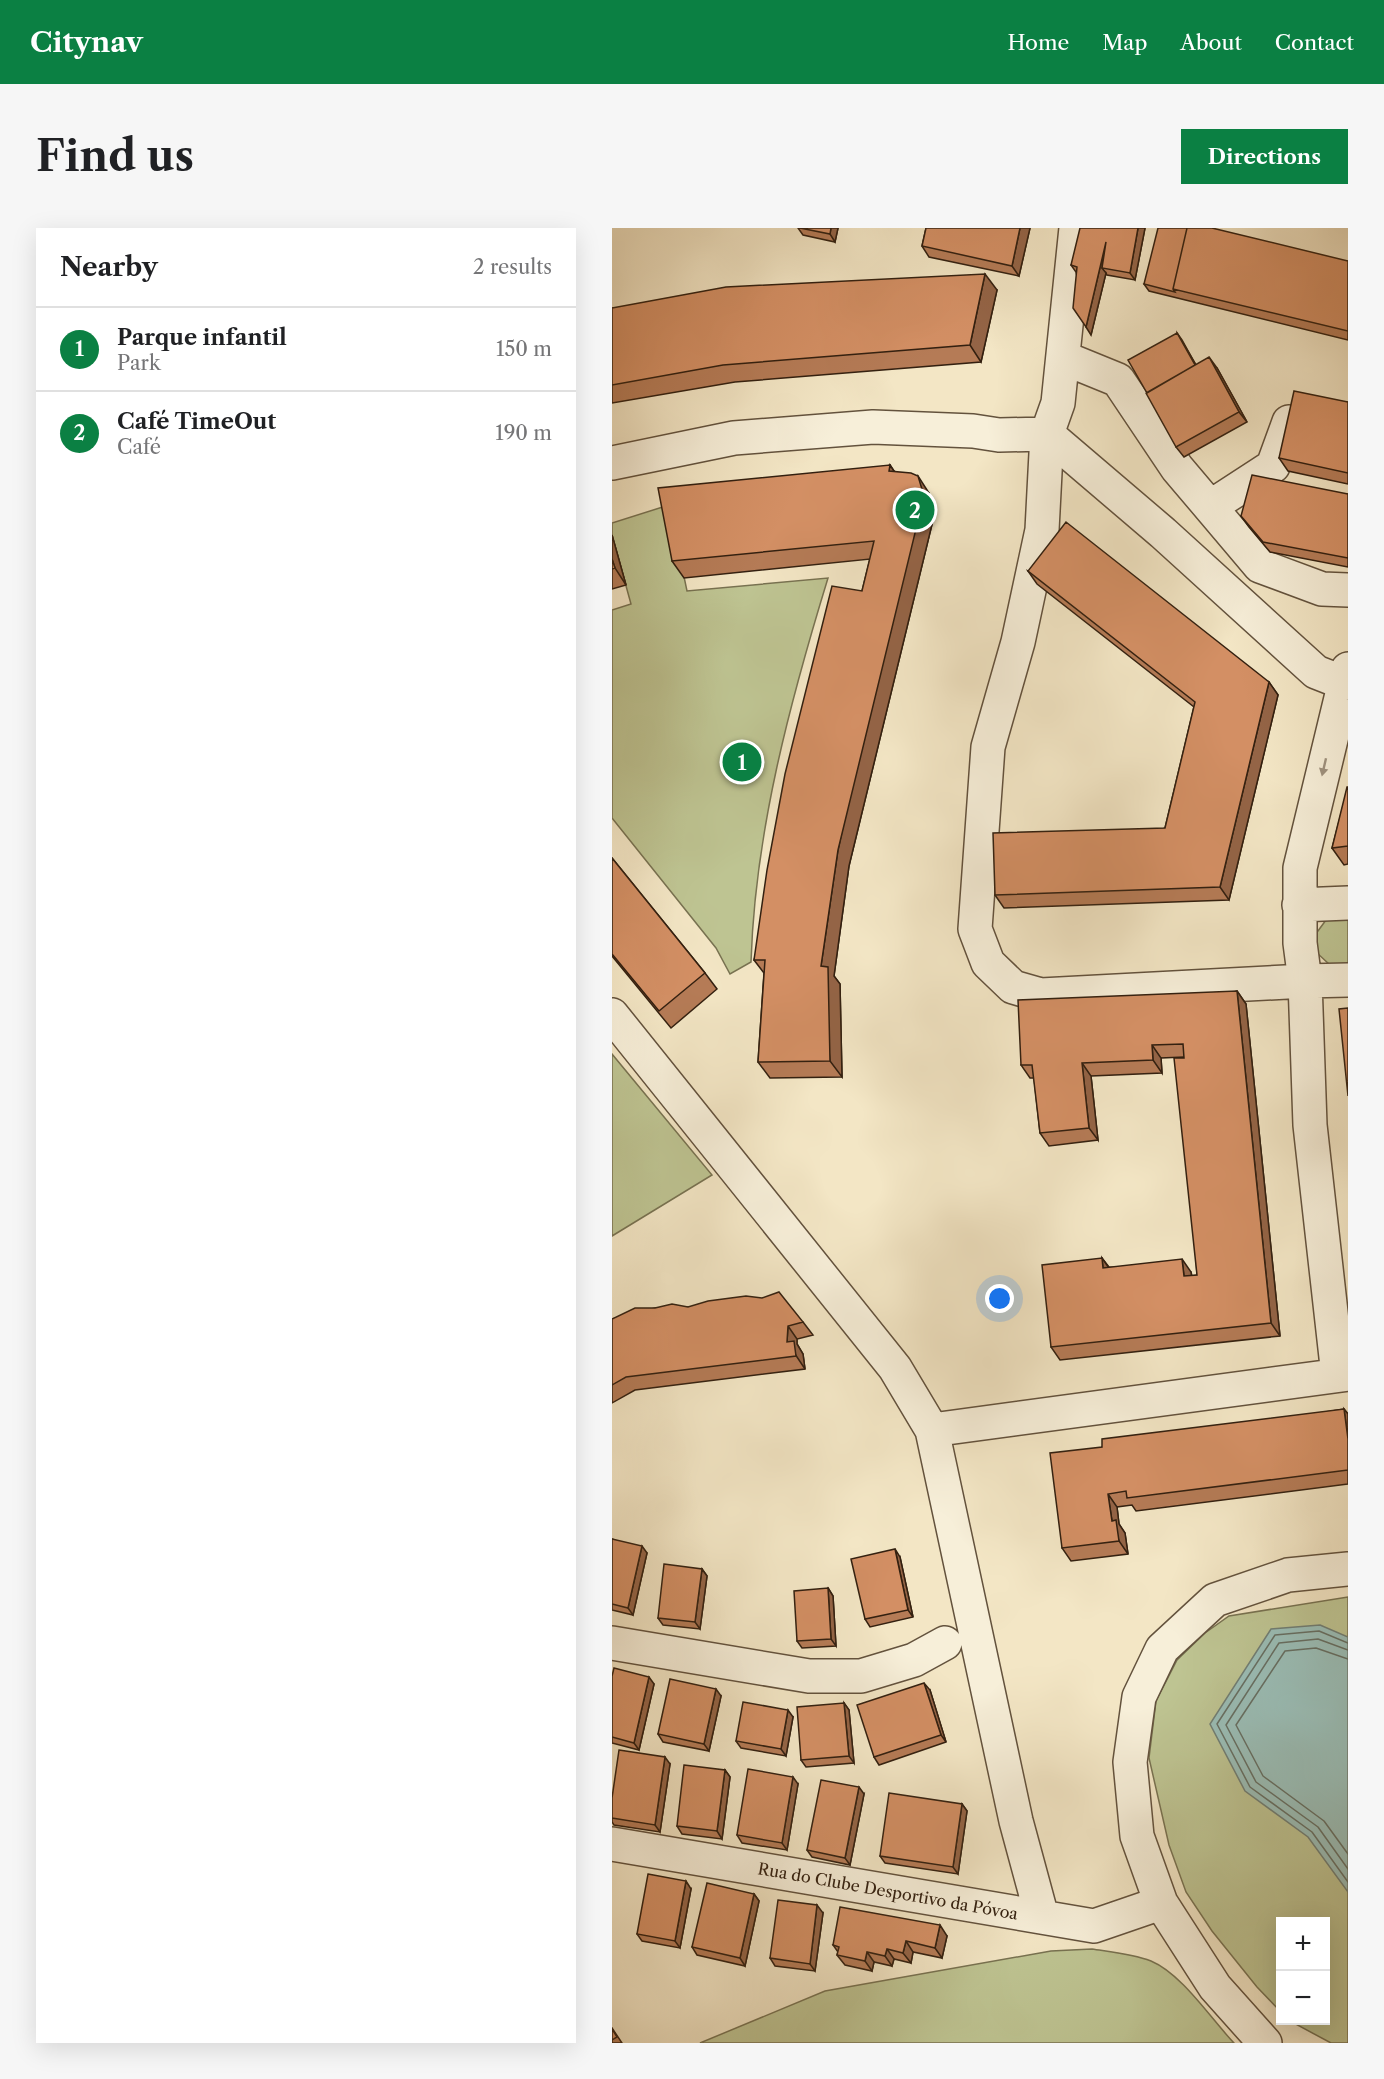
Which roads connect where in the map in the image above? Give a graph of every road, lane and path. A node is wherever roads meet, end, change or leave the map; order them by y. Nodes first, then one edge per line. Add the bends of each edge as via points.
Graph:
1 (1076, 228) edge
2 (1064, 358) junction
3 (1289, 422) edge
4 (1047, 434) junction
5 (612, 463) edge
6 (1210, 507) junction
7 (1348, 590) edge
8 (1346, 676) edge
9 (1348, 903) edge
10 (1299, 904) junction
11 (1348, 980) edge
12 (1305, 981) junction
13 (612, 1016) edge
14 (1343, 1375) edge
15 (932, 1430) junction
16 (1348, 1569) edge
17 (612, 1643) edge
18 (945, 1643) dead end
19 (612, 1844) edge
20 (1161, 1904) junction
21 (1042, 1917) junction
22 (1264, 2043) edge

1 - 2 street
2 - 4 street via 1058,403
2 - 6 street via 1118,380 1178,468
3 - 6 street via 1273,466
4 - 5 street via 873,427 734,438
4 - 8 street via 1316,672
4 - 12 street via 1042,530 1018,642 988,747 975,929 988,963 1013,987 1041,995
6 - 7 street via 1260,566 1322,589
8 -> 10 street via 1300,868
9 - 10 street
10 - 12 street
11 - 12 street
12 - 14 street via 1310,1125
13 - 15 street via 895,1368
14 - 15 street
15 - 21 street via 1016,1821
16 - 20 street via 1288,1575 1215,1600 1162,1649 1139,1696 1130,1762 1137,1836
17 - 18 street via 809,1677 861,1676 915,1660
19 - 21 street, Rua do Clube Desportivo da Póvoa
20 - 21 street, Rua do Clube Desportivo da Póvoa via 1095,1926
20 - 22 street via 1215,1987

